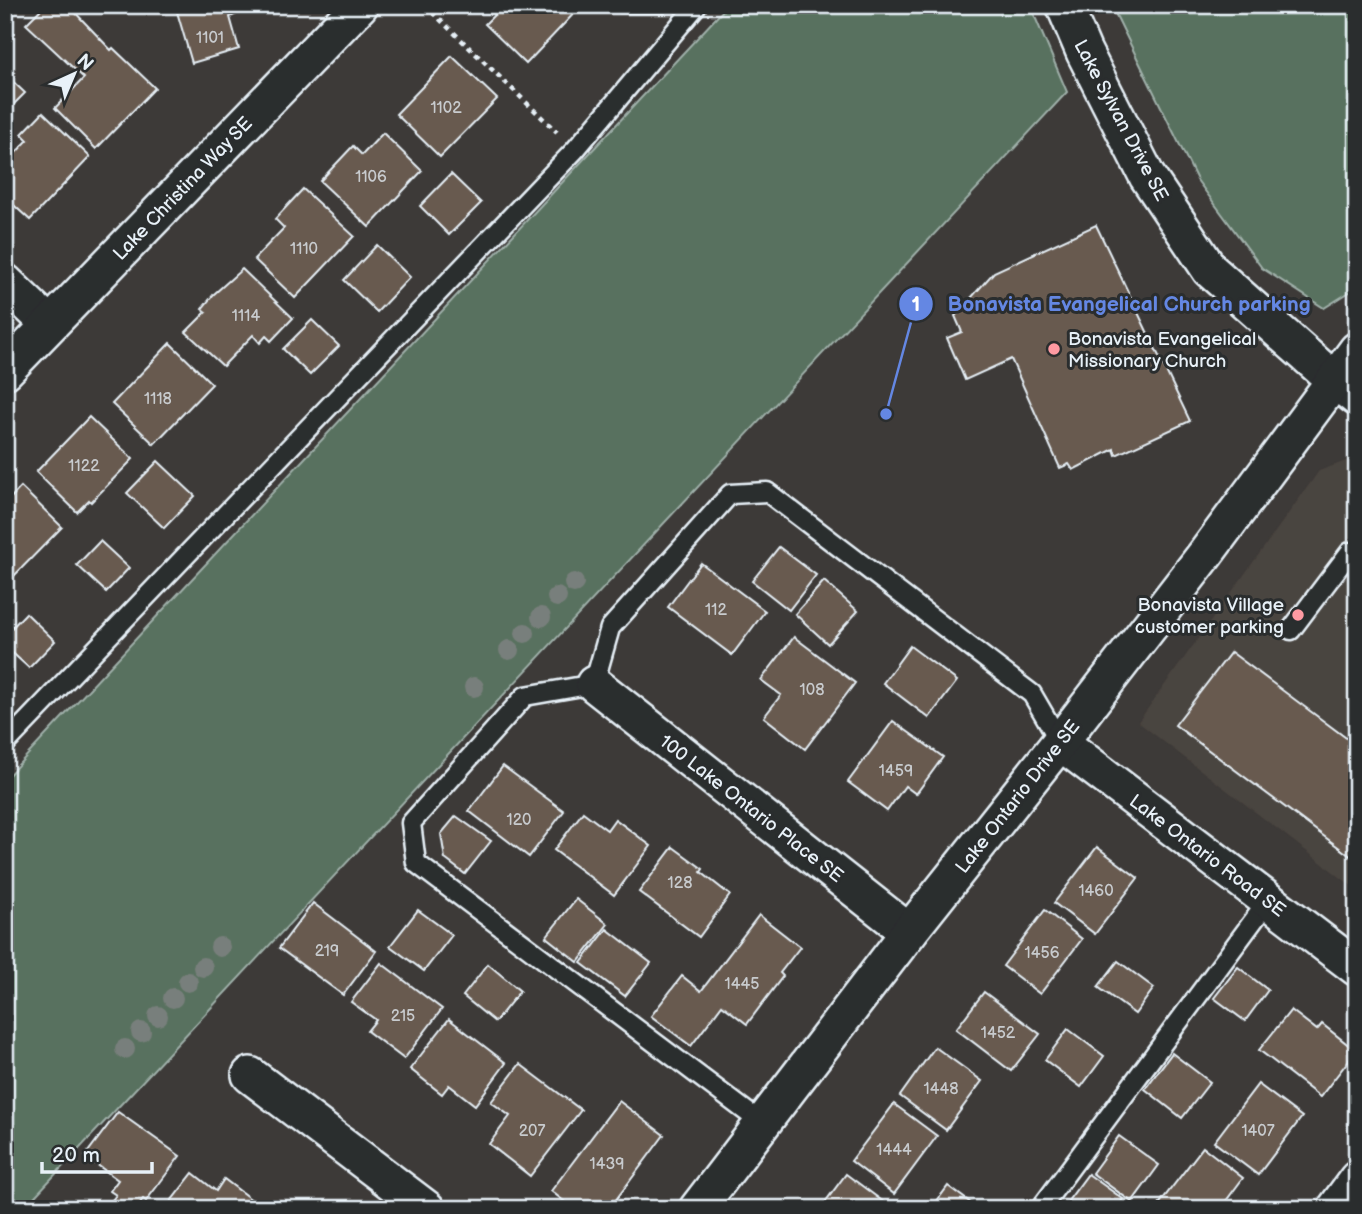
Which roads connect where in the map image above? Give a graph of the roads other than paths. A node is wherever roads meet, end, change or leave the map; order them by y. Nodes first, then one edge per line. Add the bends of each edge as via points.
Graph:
1 (360, 5) edge
2 (697, 5) edge
3 (1064, 5) edge
4 (5, 282) edge
5 (50, 324) junction
6 (1357, 350) edge
7 (5, 371) edge
8 (1345, 389) edge
9 (1357, 557) edge
10 (1290, 629) dead end
11 (594, 684) junction
12 (1060, 742) junction
13 (5, 744) edge
14 (1268, 901) junction
15 (909, 932) junction
16 (1357, 968) edge
17 (250, 1075) dead end
18 (763, 1124) junction
19 (1357, 1179) edge
20 (427, 1209) edge
21 (697, 1209) edge
22 (1040, 1209) edge
23 (1335, 1209) edge

1 - 5 street, Lake Christina Way SE
2 - 13 lane via 575,150
3 - 8 street, Lake Sylvan Drive SE via 1147,176 1210,270
4 - 5 street
5 - 7 street, Lake Christina Way SE
6 - 8 street
8 - 12 street, Lake Ontario Drive SE via 1204,556
9 - 10 lane via 1350,552
11 - 12 lane via 610,628 730,494 767,492 1031,694
11 - 15 street, 100 Lake Ontario Place SE
11 - 18 lane via 525,696 411,822 416,863
12 - 14 street, Lake Ontario Road SE
12 - 15 street, Lake Ontario Drive SE
14 - 16 street, Lake Ontario Road SE
14 - 22 lane
15 - 18 street, Lake Ontario Drive SE
17 - 20 street
18 - 21 street, Lake Ontario Drive SE
19 - 23 street

